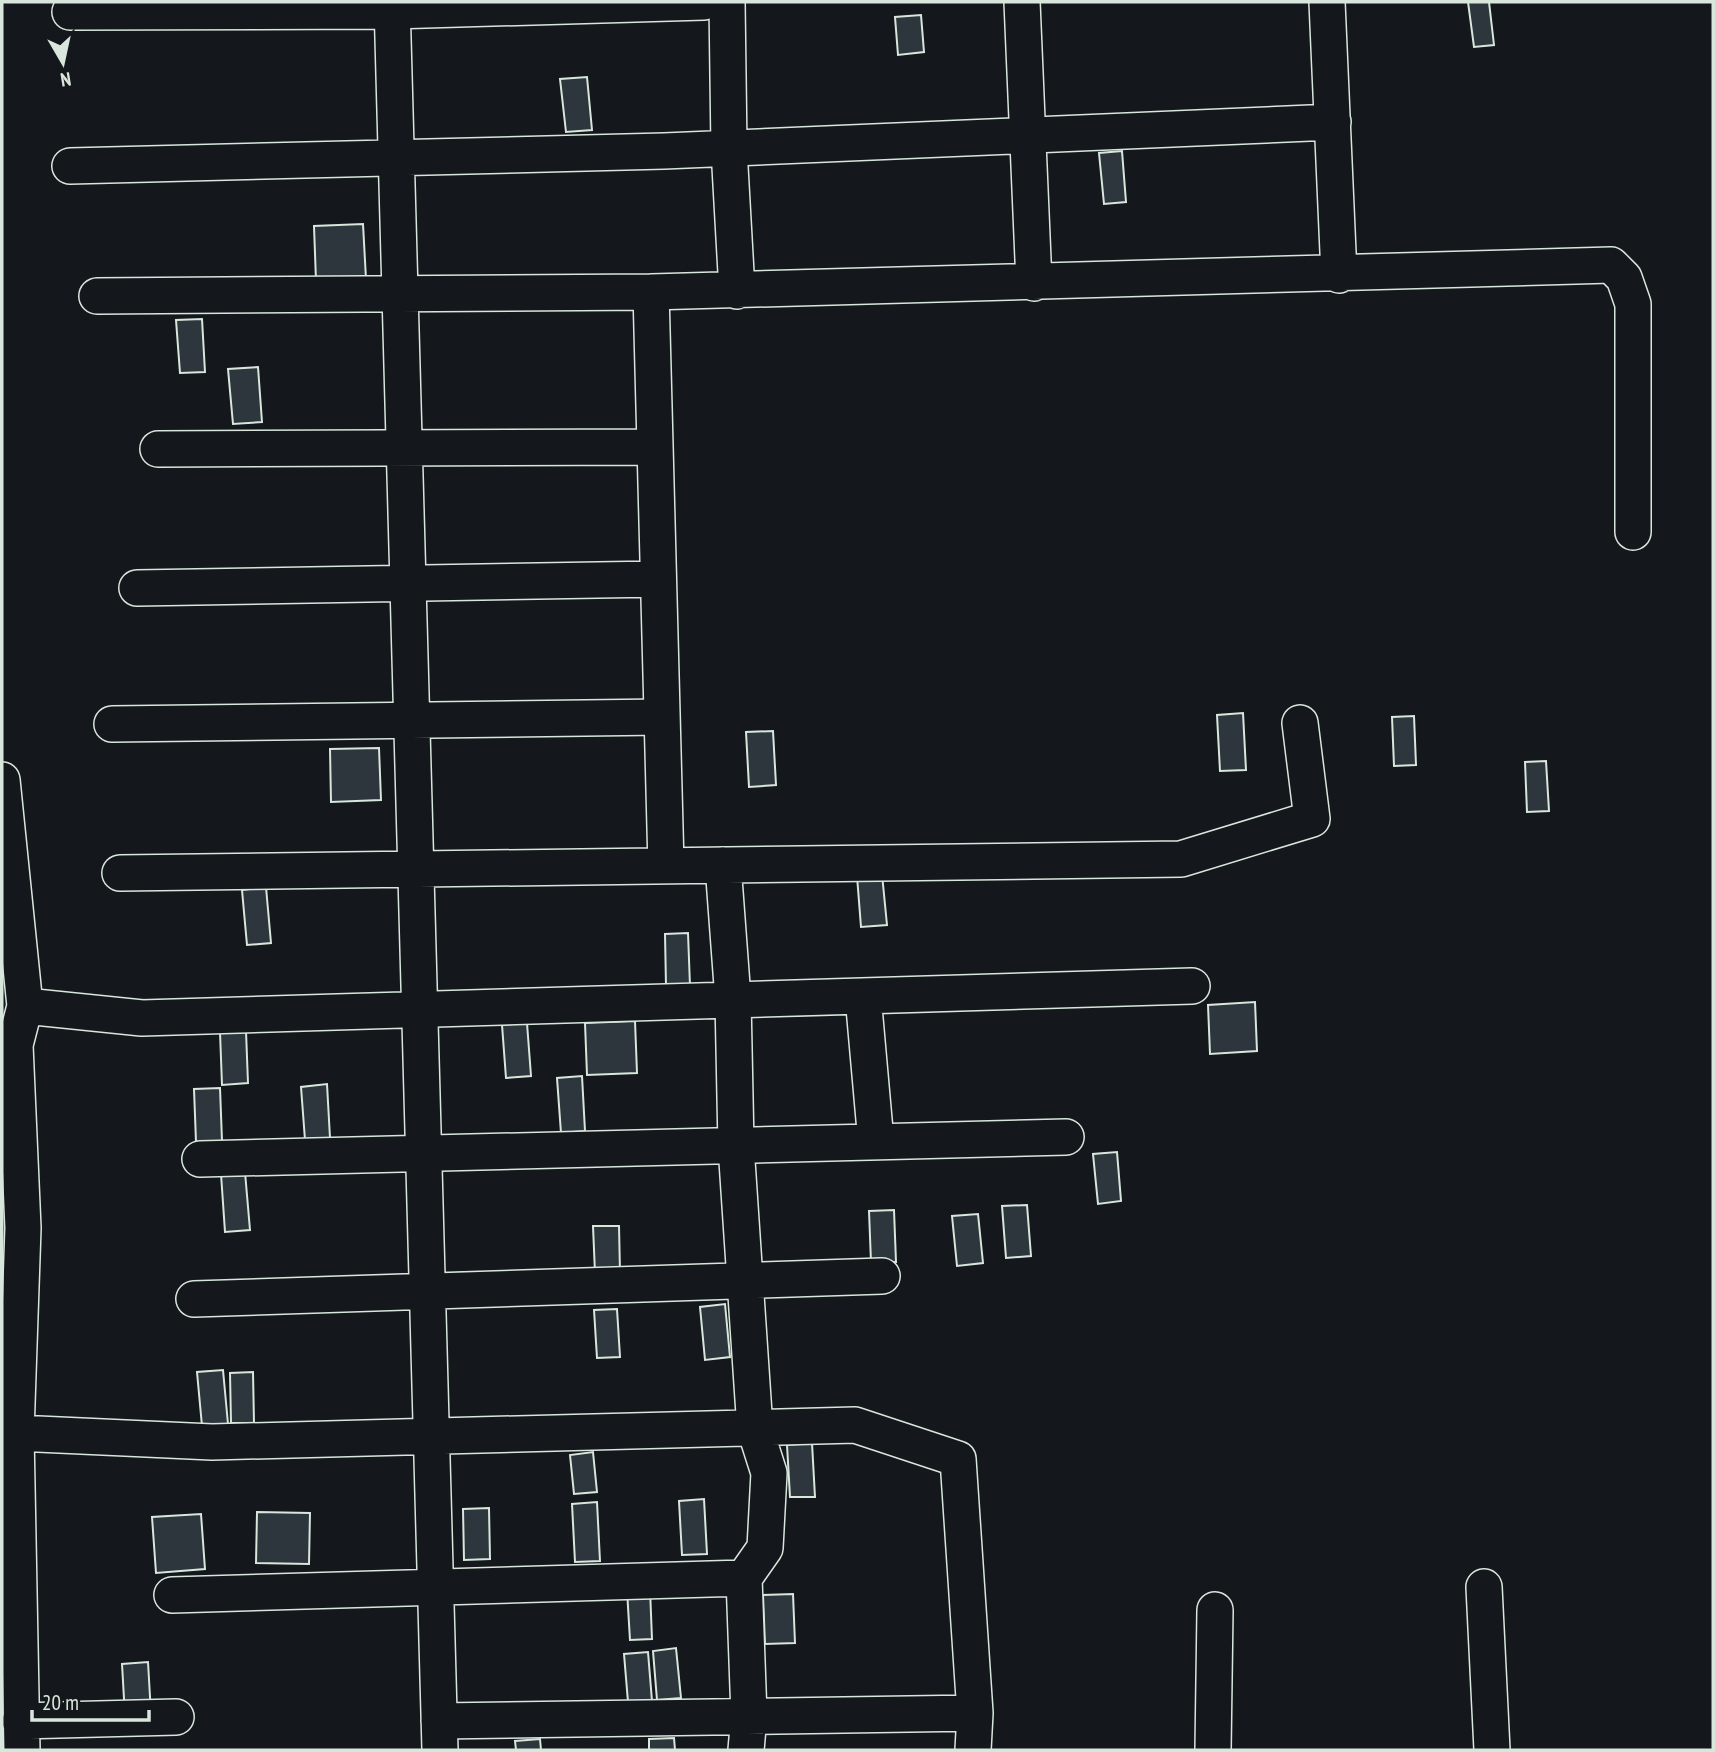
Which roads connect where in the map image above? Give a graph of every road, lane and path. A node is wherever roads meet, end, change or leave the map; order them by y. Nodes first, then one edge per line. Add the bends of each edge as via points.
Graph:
1 (704, 2) edge
2 (727, 2) edge
3 (1022, 2) edge
4 (1327, 2) edge
5 (392, 6) edge
6 (70, 12) dead end
7 (1333, 122) junction
8 (1027, 135) junction
9 (729, 149) junction
10 (396, 159) junction
11 (70, 166) dead end
12 (1339, 275) junction
13 (1034, 283) junction
14 (737, 290) junction
15 (651, 292) junction
16 (400, 294) junction
17 (97, 296) dead end
18 (655, 447) junction
19 (404, 448) junction
20 (158, 449) dead end
21 (1633, 532) dead end
22 (659, 579) junction
23 (408, 583) junction
24 (137, 588) dead end
25 (662, 717) junction
26 (411, 720) junction
27 (1300, 723) dead end
28 (111, 724) dead end
29 (2, 780) edge
30 (723, 865) junction
31 (666, 866) junction
32 (415, 870) junction
33 (120, 873) dead end
34 (1192, 986) dead end
35 (863, 996) junction
36 (733, 999) junction
37 (25, 1006) junction
38 (418, 1009) junction
39 (1066, 1137) dead end
40 (876, 1142) junction
41 (736, 1146) junction
42 (422, 1153) junction
43 (200, 1159) dead end
44 (882, 1276) dead end
45 (745, 1282) junction
46 (426, 1292) junction
47 (194, 1299) dead end
48 (755, 1429) junction
49 (16, 1433) junction
50 (430, 1437) junction
51 (744, 1578) junction
52 (1484, 1587) dead end
53 (435, 1588) junction
54 (172, 1595) dead end
55 (1215, 1610) dead end
56 (975, 1713) junction
57 (748, 1716) junction
58 (176, 1717) dead end
59 (439, 1735) edge
60 (21, 1736) edge
61 (746, 1750) edge
62 (973, 1750) edge
63 (1213, 1750) edge
64 (1492, 1750) edge

1 - 5 street
2 - 9 street
3 - 8 street
4 - 7 street
5 - 6 street
5 - 10 street
7 - 8 street
7 - 12 street
8 - 9 street
8 - 13 street
9 - 10 street
9 - 14 street
10 - 11 street
10 - 16 street
12 - 13 street
12 - 21 street via 1611,265 1624,278 1633,304
13 - 14 street
14 - 15 street
15 - 16 street
15 - 18 street
16 - 17 street
16 - 19 street
18 - 19 street
18 - 22 street
19 - 20 street
19 - 23 street
22 - 23 street
22 - 25 street
23 - 24 street
23 - 26 street
25 - 26 street
25 - 31 street
26 - 28 street
26 - 32 street
27 - 30 street via 1312,819 1181,859
29 - 37 street
30 - 31 street
30 - 36 street
31 - 32 street
32 - 33 street
32 - 38 street
34 - 35 street
35 - 36 street
35 - 40 street
36 - 38 street
36 - 41 street
37 - 38 street via 142,1018
37 - 49 street via 15,1045 23,1228
38 - 42 street
39 - 40 street
40 - 41 street
41 - 42 street
41 - 45 street
42 - 43 street
42 - 46 street
44 - 45 street
45 - 46 street
45 - 48 street
46 - 47 street
46 - 50 street
48 - 50 street
48 - 51 street via 769,1473 765,1548
48 - 56 street via 855,1425 958,1459
49 - 50 street via 212,1442
49 - 60 street
50 - 53 street
51 - 53 street
51 - 57 street
52 - 64 street
53 - 54 street
53 - 59 street
55 - 63 street
56 - 57 street
56 - 62 street
57 - 59 street
57 - 61 street
58 - 60 street

